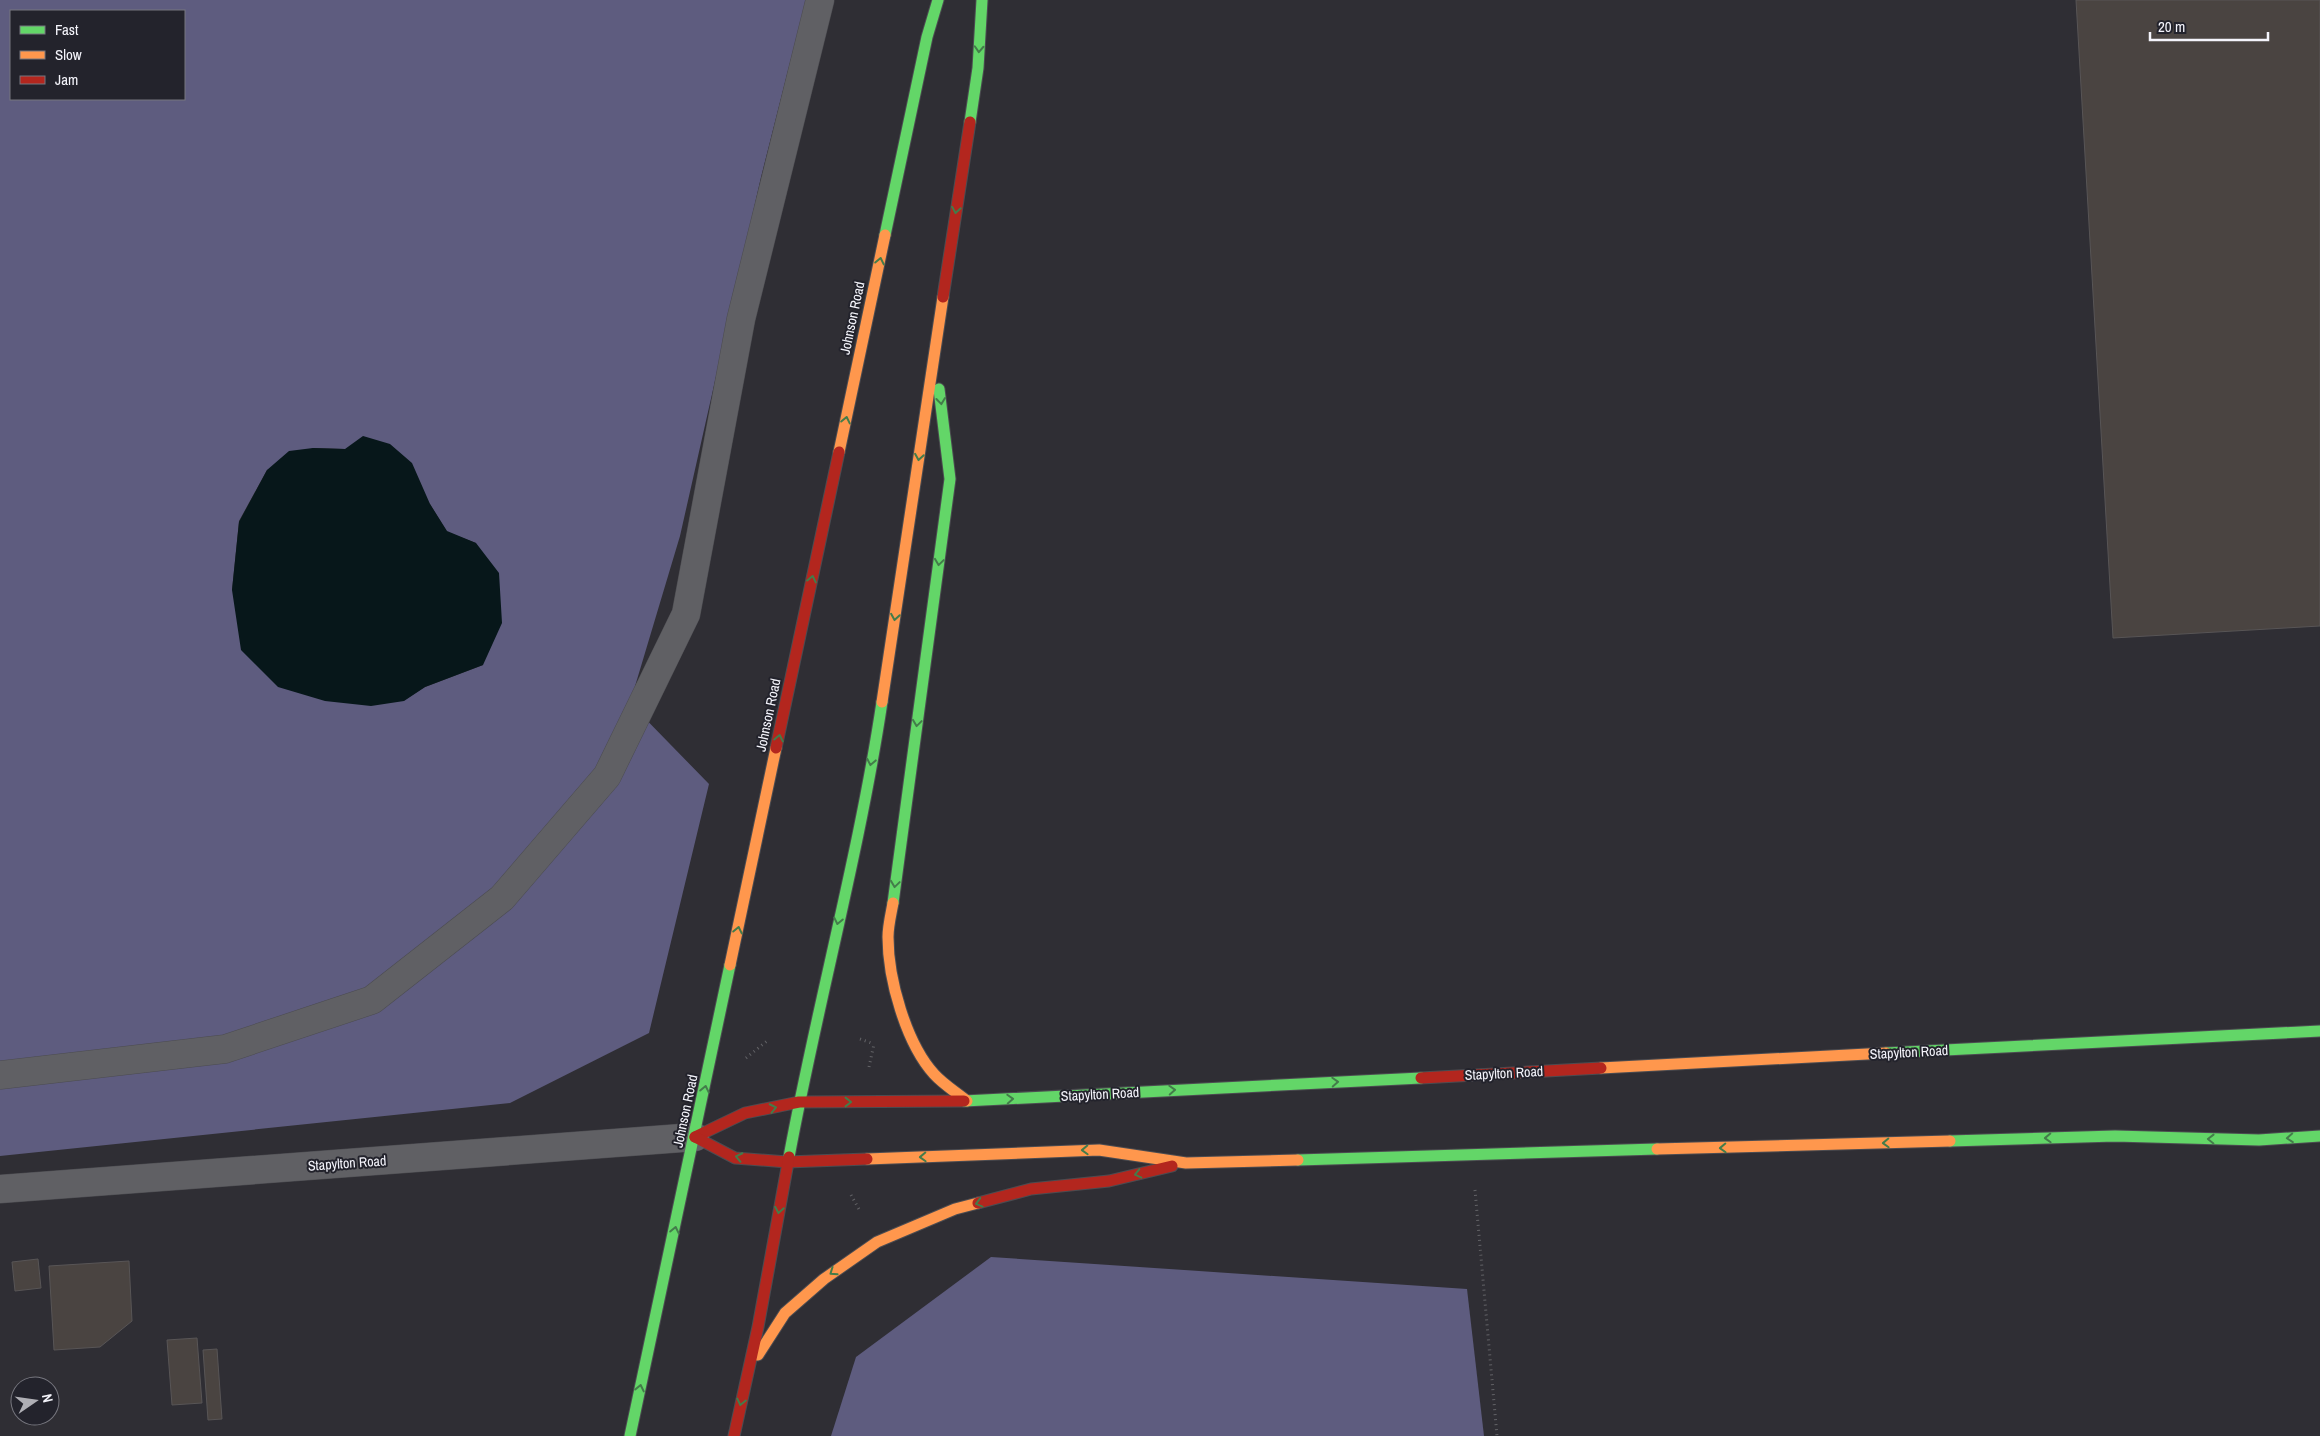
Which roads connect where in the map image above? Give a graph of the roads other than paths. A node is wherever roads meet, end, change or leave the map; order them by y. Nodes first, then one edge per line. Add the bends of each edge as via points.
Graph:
1 (820, 0) edge
2 (938, 0) edge
3 (982, 0) edge
4 (935, 352) junction
5 (2320, 1031) edge
6 (0, 1075) edge
7 (967, 1101) junction
8 (799, 1102) junction
9 (2320, 1136) edge
10 (695, 1137) junction
11 (787, 1162) junction
12 (1186, 1163) junction
13 (0, 1189) edge
14 (749, 1368) junction
15 (630, 1436) edge
16 (734, 1436) edge

1 - 6 street via 741,319 686,614 607,776 502,898 372,1000 225,1049
10 -> 2 main road, Johnson Road via 927,37
3 -> 4 main road via 978,68
4 -> 7 main road via 950,479 888,938 898,1004 917,1049 934,1074
4 -> 8 main road via 880,714 860,824
7 -> 5 main road, Stapylton Road
8 -> 7 main road, Stapylton Road
10 -> 8 main road, Stapylton Road via 745,1113
8 - 11 main road
9 -> 12 main road via 2260,1140 2115,1136
11 -> 10 main road via 735,1158
10 - 13 street, Stapylton Road
15 -> 10 main road, Johnson Road
12 -> 11 main road via 1099,1150
11 -> 14 main road
12 -> 14 main road via 1109,1181 1030,1189 955,1209 877,1242 824,1279 785,1313
14 -> 16 main road

